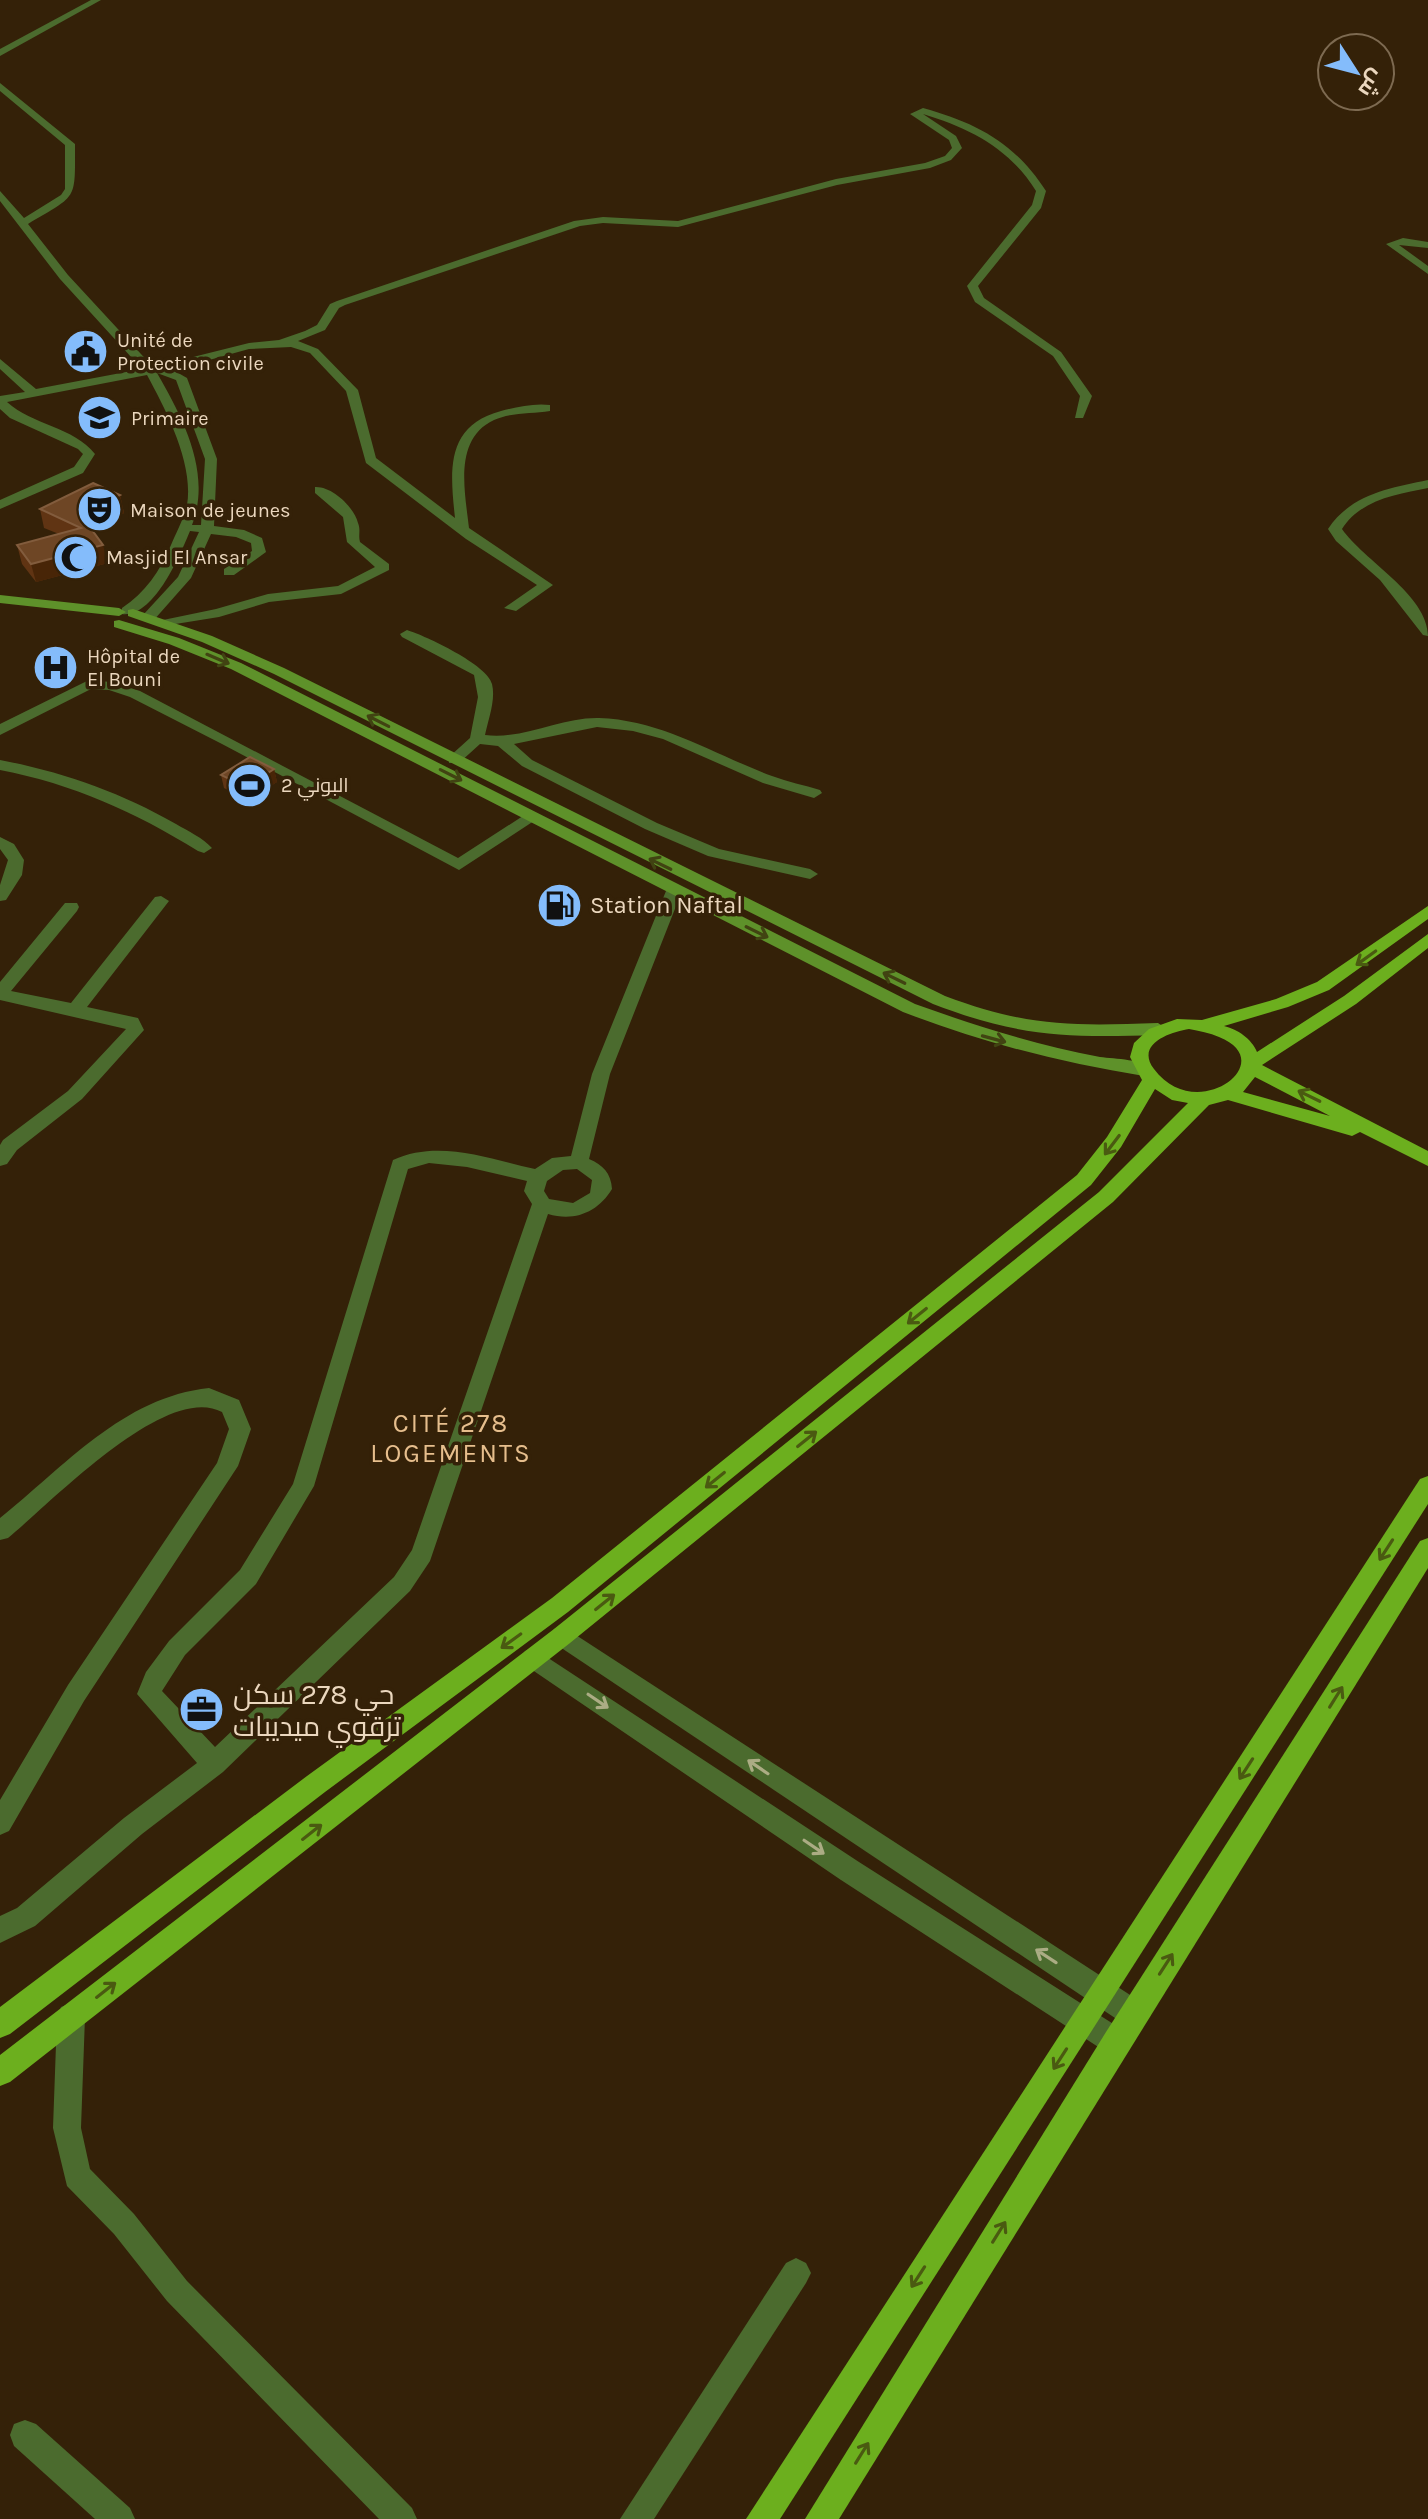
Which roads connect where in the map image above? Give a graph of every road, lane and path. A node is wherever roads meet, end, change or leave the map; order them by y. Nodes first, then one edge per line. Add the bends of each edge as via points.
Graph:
1 (104, 0) edge
2 (95, 1) edge
3 (0, 53) edge
4 (0, 86) edge
5 (0, 194) edge
6 (24, 222) junction
7 (1428, 245) edge
8 (1428, 271) edge
9 (284, 342) junction
10 (0, 363) edge
11 (188, 363) junction
12 (156, 370) junction
13 (181, 378) junction
14 (33, 393) junction
15 (0, 401) edge
16 (546, 408) dead end
17 (1079, 415) dead end
18 (1428, 484) edge
19 (320, 490) dead end
20 (0, 505) edge
21 (184, 528) junction
22 (207, 529) junction
23 (463, 530) junction
24 (229, 572) dead end
25 (0, 599) edge
26 (511, 608) dead end
27 (0, 610) edge
28 (126, 617) junction
29 (168, 623) junction
30 (1428, 632) edge
31 (407, 634) dead end
32 (0, 730) edge
33 (477, 739) junction
34 (502, 742) junction
35 (454, 760) junction
36 (0, 765) edge
37 (814, 793) dead end
38 (532, 817) junction
39 (0, 842) edge
40 (204, 848) dead end
41 (7, 858) edge
42 (810, 874) dead end
43 (674, 891) junction
44 (0, 896) edge
45 (161, 901) dead end
46 (71, 907) dead end
47 (1428, 911) edge
48 (1428, 939) edge
49 (0, 994) edge
50 (75, 1010) junction
51 (1206, 1025) junction
52 (1158, 1029) junction
53 (1252, 1066) junction
54 (1148, 1074) junction
55 (1229, 1094) junction
56 (1205, 1098) junction
57 (1402, 1146) junction
58 (0, 1159) edge
59 (1428, 1159) edge
60 (579, 1162) junction
61 (538, 1177) junction
62 (542, 1204) junction
63 (1428, 1485) edge
64 (0, 1531) edge
65 (1428, 1548) edge
66 (562, 1636) junction
67 (1323, 1649) junction
68 (533, 1658) junction
69 (1355, 1667) junction
70 (214, 1764) junction
71 (0, 1823) edge
72 (873, 1843) junction
73 (850, 1871) junction
74 (0, 1930) edge
75 (1103, 1993) junction
76 (1134, 2014) junction
77 (3, 2017) edge
78 (71, 2017) junction
79 (1084, 2021) junction
80 (1116, 2042) junction
81 (0, 2072) edge
82 (796, 2273) dead end
83 (25, 2435) dead end
84 (119, 2519) edge
85 (401, 2519) edge
86 (636, 2519) edge
87 (762, 2519) edge
88 (821, 2519) edge

1 - 2 street
2 - 3 street
4 - 6 street via 70,144 70,189
5 - 6 street
6 - 12 street via 64,277
7 - 8 street via 1391,244
9 - 11 street
9 - 17 street via 325,327 334,306 341,303 578,223 678,224 948,158 957,148 953,138 915,114 923,111 999,146 1023,163 1041,191 1037,206 972,286 979,300 1057,354 1086,396
9 - 23 street via 314,351 352,390 370,460
10 - 14 street
11 - 12 street
11 - 13 street
12 - 13 street
12 - 14 street
12 - 21 street via 193,477 193,505
13 - 22 street via 211,459
14 - 15 street
15 - 20 street via 14,415 89,454 79,470
16 - 23 street via 495,415 462,441 456,473
18 - 30 street via 1353,508 1335,529 1385,577
19 - 29 street via 346,511 356,544 384,567 341,590 268,598
21 - 22 street
21 - 28 street via 170,564
22 - 24 street via 257,541 259,552
22 - 28 street via 184,578
23 - 26 street via 546,585
25 - 28 main road
27 - 28 main road
28 - 29 main road
28 -> 38 main road via 236,666
35 -> 29 main road via 260,661
31 - 33 street via 480,673 485,685
32 - 38 street via 89,684 111,686 227,741 459,865
33 - 34 street
33 - 35 street
34 - 37 street via 597,722 633,727
34 - 42 street via 527,763 714,853
52 -> 35 main road via 1030,1028 923,992
36 - 40 street via 44,772 102,791
38 - 43 main road
39 - 41 street
41 - 44 street via 17,864 15,878
43 -> 54 main road via 909,1008 971,1033
43 - 60 street via 601,1074
45 - 50 street
46 - 49 street
47 -> 51 main road via 1323,986
48 - 53 main road
49 - 50 street
50 - 58 street via 132,1022 135,1030 75,1095 10,1145
51 - 52 main road
51 - 53 main road via 1242,1044
52 - 54 main road via 1141,1047
53 - 55 main road via 1246,1083
57 -> 53 main road
54 - 56 main road via 1175,1093
54 -> 77 main road via 1114,1142 1084,1180 560,1605
55 - 56 main road
55 - 57 main road
66 -> 56 main road via 1106,1197
57 - 59 main road
60 - 61 street via 550,1166
60 - 62 street via 595,1169 603,1181 595,1202 569,1211
61 - 62 street via 534,1191
61 - 70 street via 442,1157 410,1158 400,1165 303,1486 248,1577 177,1648 149,1694
62 - 70 street via 422,1554 402,1584
63 -> 67 main road
64 - 71 street via 151,1410 211,1396 231,1406 240,1429 227,1466 76,1693
65 - 69 main road
66 - 68 main road
72 -> 66 street
67 - 69 main road
67 -> 75 main road
68 -> 73 street
78 -> 68 main road
76 -> 69 main road
70 - 74 street via 26,1917
72 - 73 street
75 -> 72 street
73 - 79 street
75 - 76 street
75 - 79 main road
76 - 80 main road
78 - 81 main road
78 - 85 street via 67,2128 77,2176 177,2291
79 - 80 street
79 -> 87 main road
88 -> 80 main road
82 - 86 street
83 - 84 street

